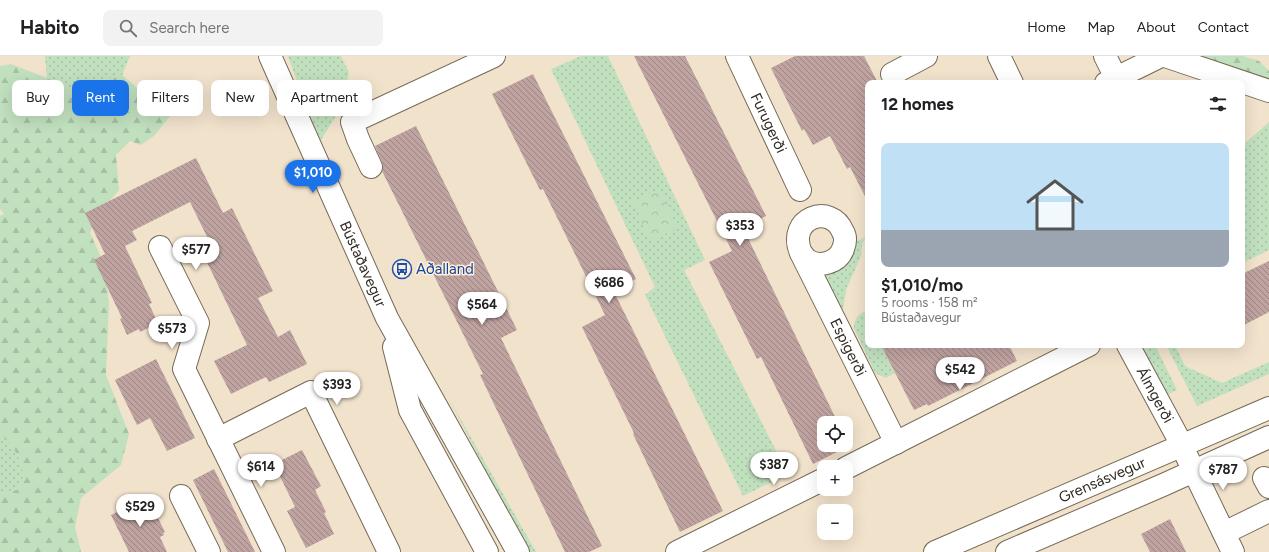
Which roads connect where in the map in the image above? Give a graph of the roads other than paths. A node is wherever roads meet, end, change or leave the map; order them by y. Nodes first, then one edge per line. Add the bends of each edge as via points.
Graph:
1 (270, 56) edge
2 (494, 56) edge
3 (737, 56) edge
4 (926, 56) edge
5 (998, 56) edge
6 (1105, 56) edge
7 (1161, 56) edge
8 (1165, 56) edge
9 (892, 74) dead end
10 (1010, 80) edge
11 (1111, 80) edge
12 (1113, 80) edge
13 (1236, 80) edge
14 (1245, 83) edge
15 (1269, 91) edge
16 (371, 167) dead end
17 (800, 190) dead end
18 (160, 247) dead end
19 (801, 253) dead end
20 (387, 318) junction
21 (1083, 348) edge
22 (1130, 348) edge
23 (1269, 408) edge
24 (1269, 437) edge
25 (218, 439) junction
26 (896, 443) junction
27 (1181, 446) junction
28 (853, 464) edge
29 (1194, 471) junction
30 (817, 483) edge
31 (180, 496) dead end
32 (1269, 511) edge
33 (1229, 543) edge
34 (209, 552) edge
35 (274, 552) edge
36 (389, 552) edge
37 (487, 552) edge
38 (518, 552) edge
39 (677, 552) edge
40 (935, 552) edge
41 (1006, 552) edge

1 - 20 street, Bústaðavegur
2 - 16 street via 352,122
3 - 17 street, Furugerði
4 - 9 street
5 - 10 street
6 - 11 street
7 - 12 street
8 - 13 street
14 - 15 street
18 - 25 street via 198,323 184,369
19 - 26 street, Espigerði
20 - 37 street, Bústaðavegur via 410,410
20 - 38 street, Bústaðavegur
21 - 26 street
22 - 27 street, Álmgerði
23 - 27 street, Grensásvegur
24 - 29 street, Grensásvegur
25 - 35 street
25 - 36 street via 311,392
26 - 28 street
27 - 29 street, Álmgerði
27 - 40 street, Grensásvegur
29 - 33 street, Álmgerði
29 - 41 street, Grensásvegur
30 - 39 street
31 - 34 street
32 - 33 street

